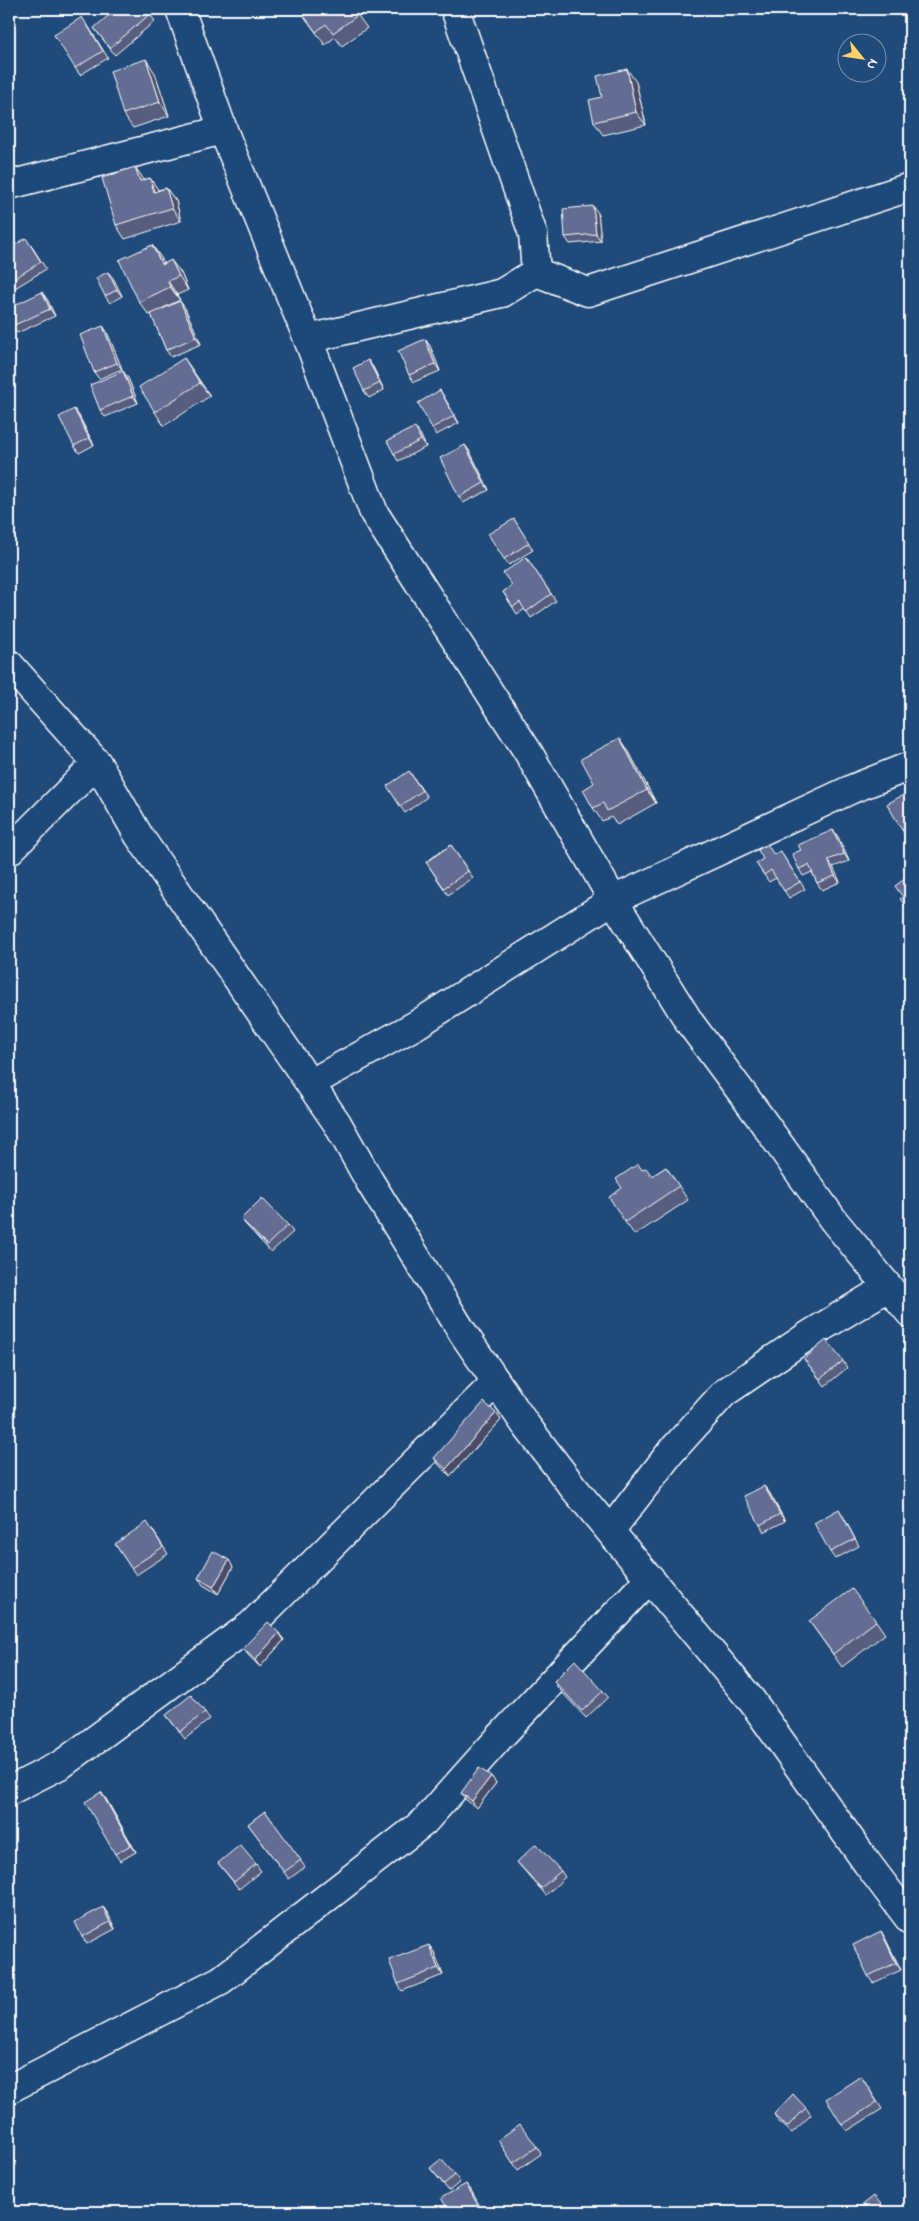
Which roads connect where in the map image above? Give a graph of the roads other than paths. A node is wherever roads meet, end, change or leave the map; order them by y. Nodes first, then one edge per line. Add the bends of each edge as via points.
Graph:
1 (180, 9) edge
2 (455, 9) edge
3 (223, 130) junction
4 (9, 185) edge
5 (910, 187) edge
6 (536, 272) junction
7 (308, 339) junction
8 (9, 664) edge
9 (96, 763) junction
10 (910, 766) edge
11 (9, 851) edge
12 (612, 900) junction
13 (311, 1083) junction
14 (888, 1287) junction
15 (910, 1313) edge
16 (496, 1382) junction
17 (610, 1531) junction
18 (650, 1578) junction
19 (9, 1791) edge
20 (910, 1920) edge
21 (9, 2089) edge

1 - 3 street
2 - 6 street via 533,234
3 - 4 street
3 - 7 street
5 - 6 street via 588,292
6 - 7 street via 502,293
7 - 12 street via 374,513 528,752
8 - 9 street
9 - 11 street
9 - 13 street via 139,836
10 - 12 street via 852,789
12 - 13 street via 416,1025
12 - 14 street via 690,1023 834,1221
13 - 16 street
14 - 15 street
14 - 17 street via 724,1393 670,1453
16 - 17 street via 572,1486
16 - 19 street via 251,1625 62,1764
17 - 18 street
18 - 20 street via 752,1701
18 - 21 street via 424,1822 221,1980

